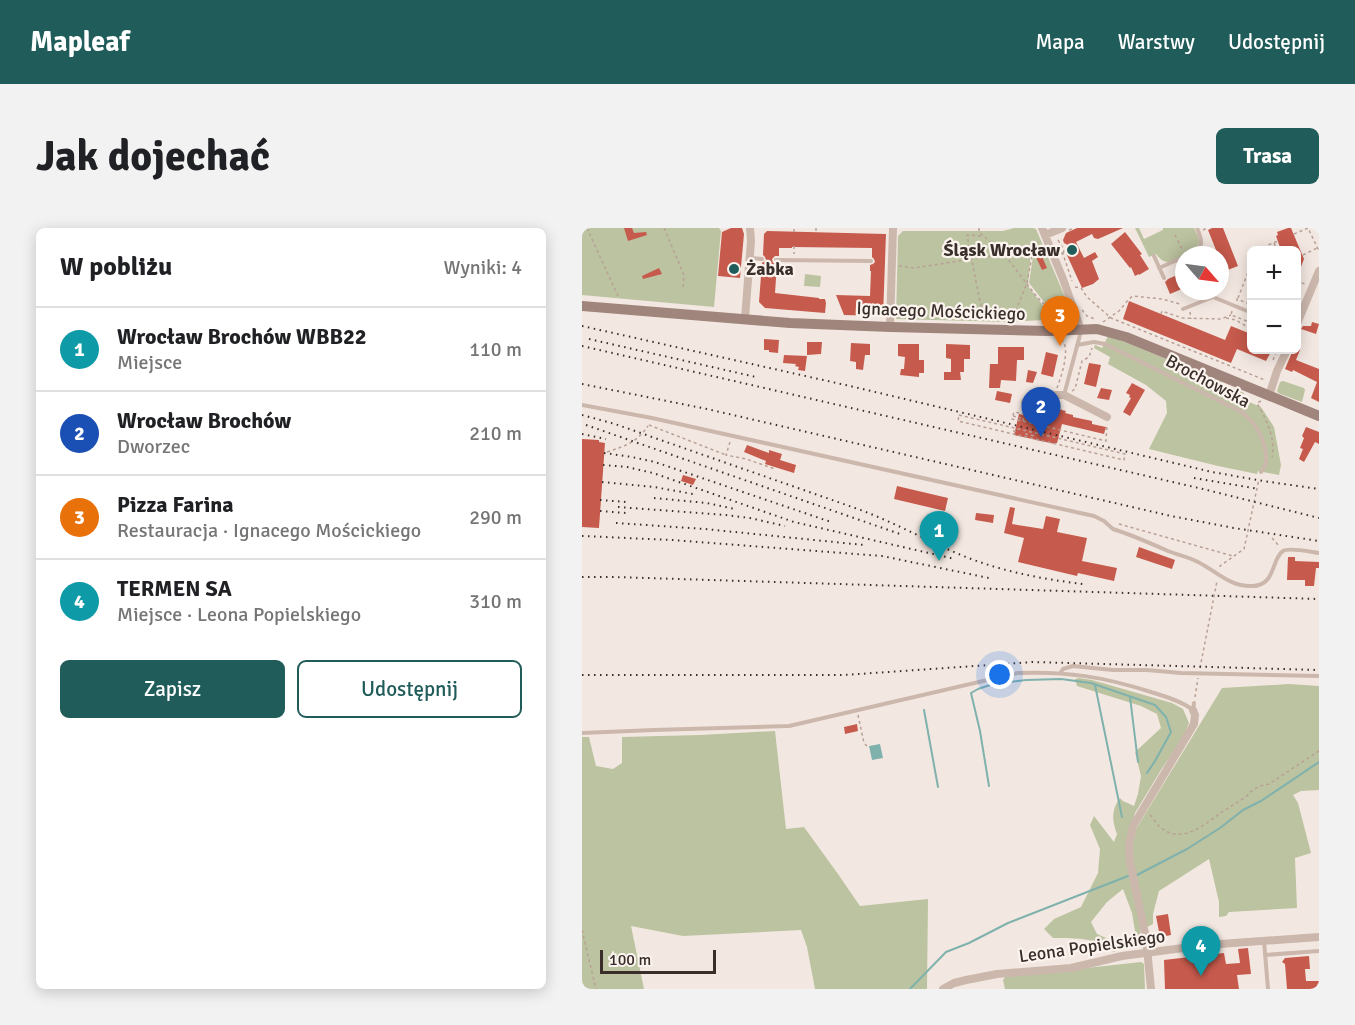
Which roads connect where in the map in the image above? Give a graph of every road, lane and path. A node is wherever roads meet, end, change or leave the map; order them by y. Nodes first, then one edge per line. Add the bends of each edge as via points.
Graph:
1 (587, 228) edge
2 (664, 228) edge
3 (750, 228) edge
4 (794, 228) edge
5 (893, 228) edge
6 (979, 228) edge
7 (1062, 228) edge
8 (1199, 229) edge
9 (1208, 230) dead end
10 (794, 232) dead end
11 (1043, 232) edge
12 (1294, 234) dead end
13 (983, 236) junction
14 (1176, 236) dead end
15 (1056, 237) dead end
16 (1278, 241) dead end
17 (1274, 243) junction
18 (794, 246) dead end
19 (1180, 246) edge
20 (1201, 246) edge
21 (1268, 246) edge
22 (1275, 246) edge
23 (1318, 249) edge
24 (1033, 251) junction
25 (1004, 254) junction
26 (1303, 255) dead end
27 (1154, 256) dead end
28 (750, 258) junction
29 (971, 258) junction
30 (762, 259) dead end
31 (1175, 259) edge
32 (776, 260) dead end
33 (794, 261) junction
34 (872, 261) dead end
35 (890, 262) junction
36 (1160, 268) junction
37 (1319, 271) edge
38 (1247, 274) edge
39 (1164, 278) dead end
40 (1027, 283) junction
41 (1301, 283) edge
42 (1308, 285) dead end
43 (683, 288) dead end
44 (618, 296) dead end
45 (1237, 299) dead end
46 (1241, 301) dead end
47 (1247, 303) edge
48 (582, 306) edge
49 (1186, 308) joint
50 (1234, 308) dead end
51 (1070, 309) dead end
52 (1247, 311) edge
53 (1161, 314) dead end
54 (1191, 314) dead end
55 (1301, 314) edge
56 (1231, 315) junction
57 (1058, 318) junction
58 (1111, 318) junction
59 (1225, 318) junction
60 (745, 319) junction
61 (1191, 319) junction
62 (1247, 321) edge
63 (986, 323) dead end
64 (1103, 323) dead end
65 (1058, 326) dead end
66 (890, 327) junction
67 (1247, 329) edge
68 (1010, 330) junction
69 (1081, 330) junction
70 (1055, 340) dead end
71 (1094, 342) junction
72 (1077, 345) junction
73 (1285, 354) edge
74 (1274, 383) junction
75 (1050, 390) dead end
76 (1267, 395) junction
77 (1064, 396) junction
78 (1025, 402) dead end
79 (1051, 403) dead end
80 (582, 405) edge
81 (1062, 408) dead end
82 (1013, 416) junction
83 (1319, 416) edge
84 (1107, 417) joint
85 (1021, 418) dead end
86 (1023, 421) junction
87 (1058, 423) dead end
88 (1056, 429) junction
89 (1013, 431) junction
90 (1018, 432) dead end
91 (1025, 434) dead end
92 (733, 436) junction
93 (1035, 436) junction
94 (607, 452) dead end
95 (726, 454) junction
96 (1266, 462) junction
97 (775, 469) dead end
98 (1261, 472) joint
99 (1107, 524) junction
100 (1272, 538) dead end
101 (1282, 551) junction
102 (1319, 553) edge
103 (1233, 557) junction
104 (1220, 566) dead end
105 (1218, 577) dead end
106 (1061, 672) junction
107 (1319, 676) edge
108 (1195, 694) dead end
109 (1193, 707) joint
110 (858, 711) junction
111 (582, 733) edge
112 (867, 746) dead end
113 (1319, 751) edge
114 (1143, 808) junction
115 (582, 930) edge
116 (1319, 937) edge
117 (1264, 940) junction
118 (1319, 951) edge
119 (1148, 952) junction
120 (1265, 955) junction
121 (596, 989) edge
122 (943, 989) edge
123 (1151, 989) edge
124 (1268, 989) edge

1 - 44 path
2 - 43 path via 684,274
3 - 28 street
4 - 10 path
5 - 35 street
6 - 13 path
7 - 11 street
8 - 9 path
8 - 20 lane
11 - 24 path
11 - 69 street
12 - 23 path via 1308,228
13 - 25 path
13 - 29 path via 967,235
14 - 19 path
15 - 58 path via 1064,250 1061,253 1074,289 1081,288
16 - 17 path
17 - 21 path
17 - 22 path
18 - 33 path
23 - 26 path
24 - 25 path
24 - 40 path
25 - 29 path
25 - 40 path
27 - 36 lane
28 - 30 lane
28 - 60 street
29 - 35 path via 914,268
29 - 63 path
31 - 36 lane
32 - 33 lane
33 - 34 lane
35 - 66 street
36 - 39 lane
37 - 55 street
38 - 45 path
40 - 57 path
40 - 68 path
41 - 42 path
46 - 47 path
48 - 60 street, Ignacego Mościckiego
49 - 52 lane via 1213,297
49 - 58 path via 1162,299 1133,296
50 - 56 path
51 - 57 path
53 - 61 path via 1162,311
54 - 61 path
56 - 59 path
56 - 62 path
57 - 65 path
58 - 64 path
58 - 74 path
59 - 61 path
59 - 67 path via 1236,320
60 - 66 street, Ignacego Mościckiego
66 - 68 street, Ignacego Mościckiego
68 - 69 street, Ignacego Mościckiego
69 - 72 lane
69 - 76 street, Ignacego Mościckiego via 1104,330 1126,337
70 - 75 path via 1064,341 1065,357 1058,388
71 - 72 lane
71 - 77 path via 1089,357 1082,360 1075,389
71 - 96 lane, Brochowska via 1242,412 1256,426
72 - 77 lane
73 - 74 street
74 - 76 street
76 - 83 street, Ignacego Mościckiego
76 - 96 path via 1257,403 1274,444 1272,460
77 - 78 street via 1055,395 1036,404
77 - 84 street
79 - 81 path
80 - 92 lane
82 - 85 path
82 - 86 path via 1012,419
82 - 86 path via 1014,412 1024,414
84 - 88 path via 1106,441
86 - 88 path
87 - 88 path
89 - 89 path via 959,415 958,421
89 - 90 path
89 - 93 path
89 - 93 path
91 - 93 path
92 - 95 path
92 - 99 lane via 1094,516
93 - 93 path via 1124,460 1125,454
94 - 95 path via 627,446 648,425
95 - 97 path
96 - 98 lane
98 - 103 path via 1244,549
99 - 101 lane via 1198,562 1241,585 1254,587 1263,583 1272,574
99 - 103 path via 1150,532
100 - 101 path
101 - 102 lane
103 - 104 path
105 - 108 path
106 - 107 lane via 1073,666
106 - 109 lane via 1115,681
106 - 110 lane via 1018,673
109 - 114 street via 1194,724
110 - 111 lane via 789,726
110 - 112 path
113 - 114 path via 1269,784 1251,791 1199,829 1183,835 1160,827
114 - 119 street via 1129,845
115 - 121 path
116 - 117 street, Leona Popielskiego
117 - 119 street, Leona Popielskiego
117 - 120 lane
118 - 120 lane
119 - 122 street, Leona Popielskiego via 1071,968 997,974
119 - 123 street
120 - 124 lane

